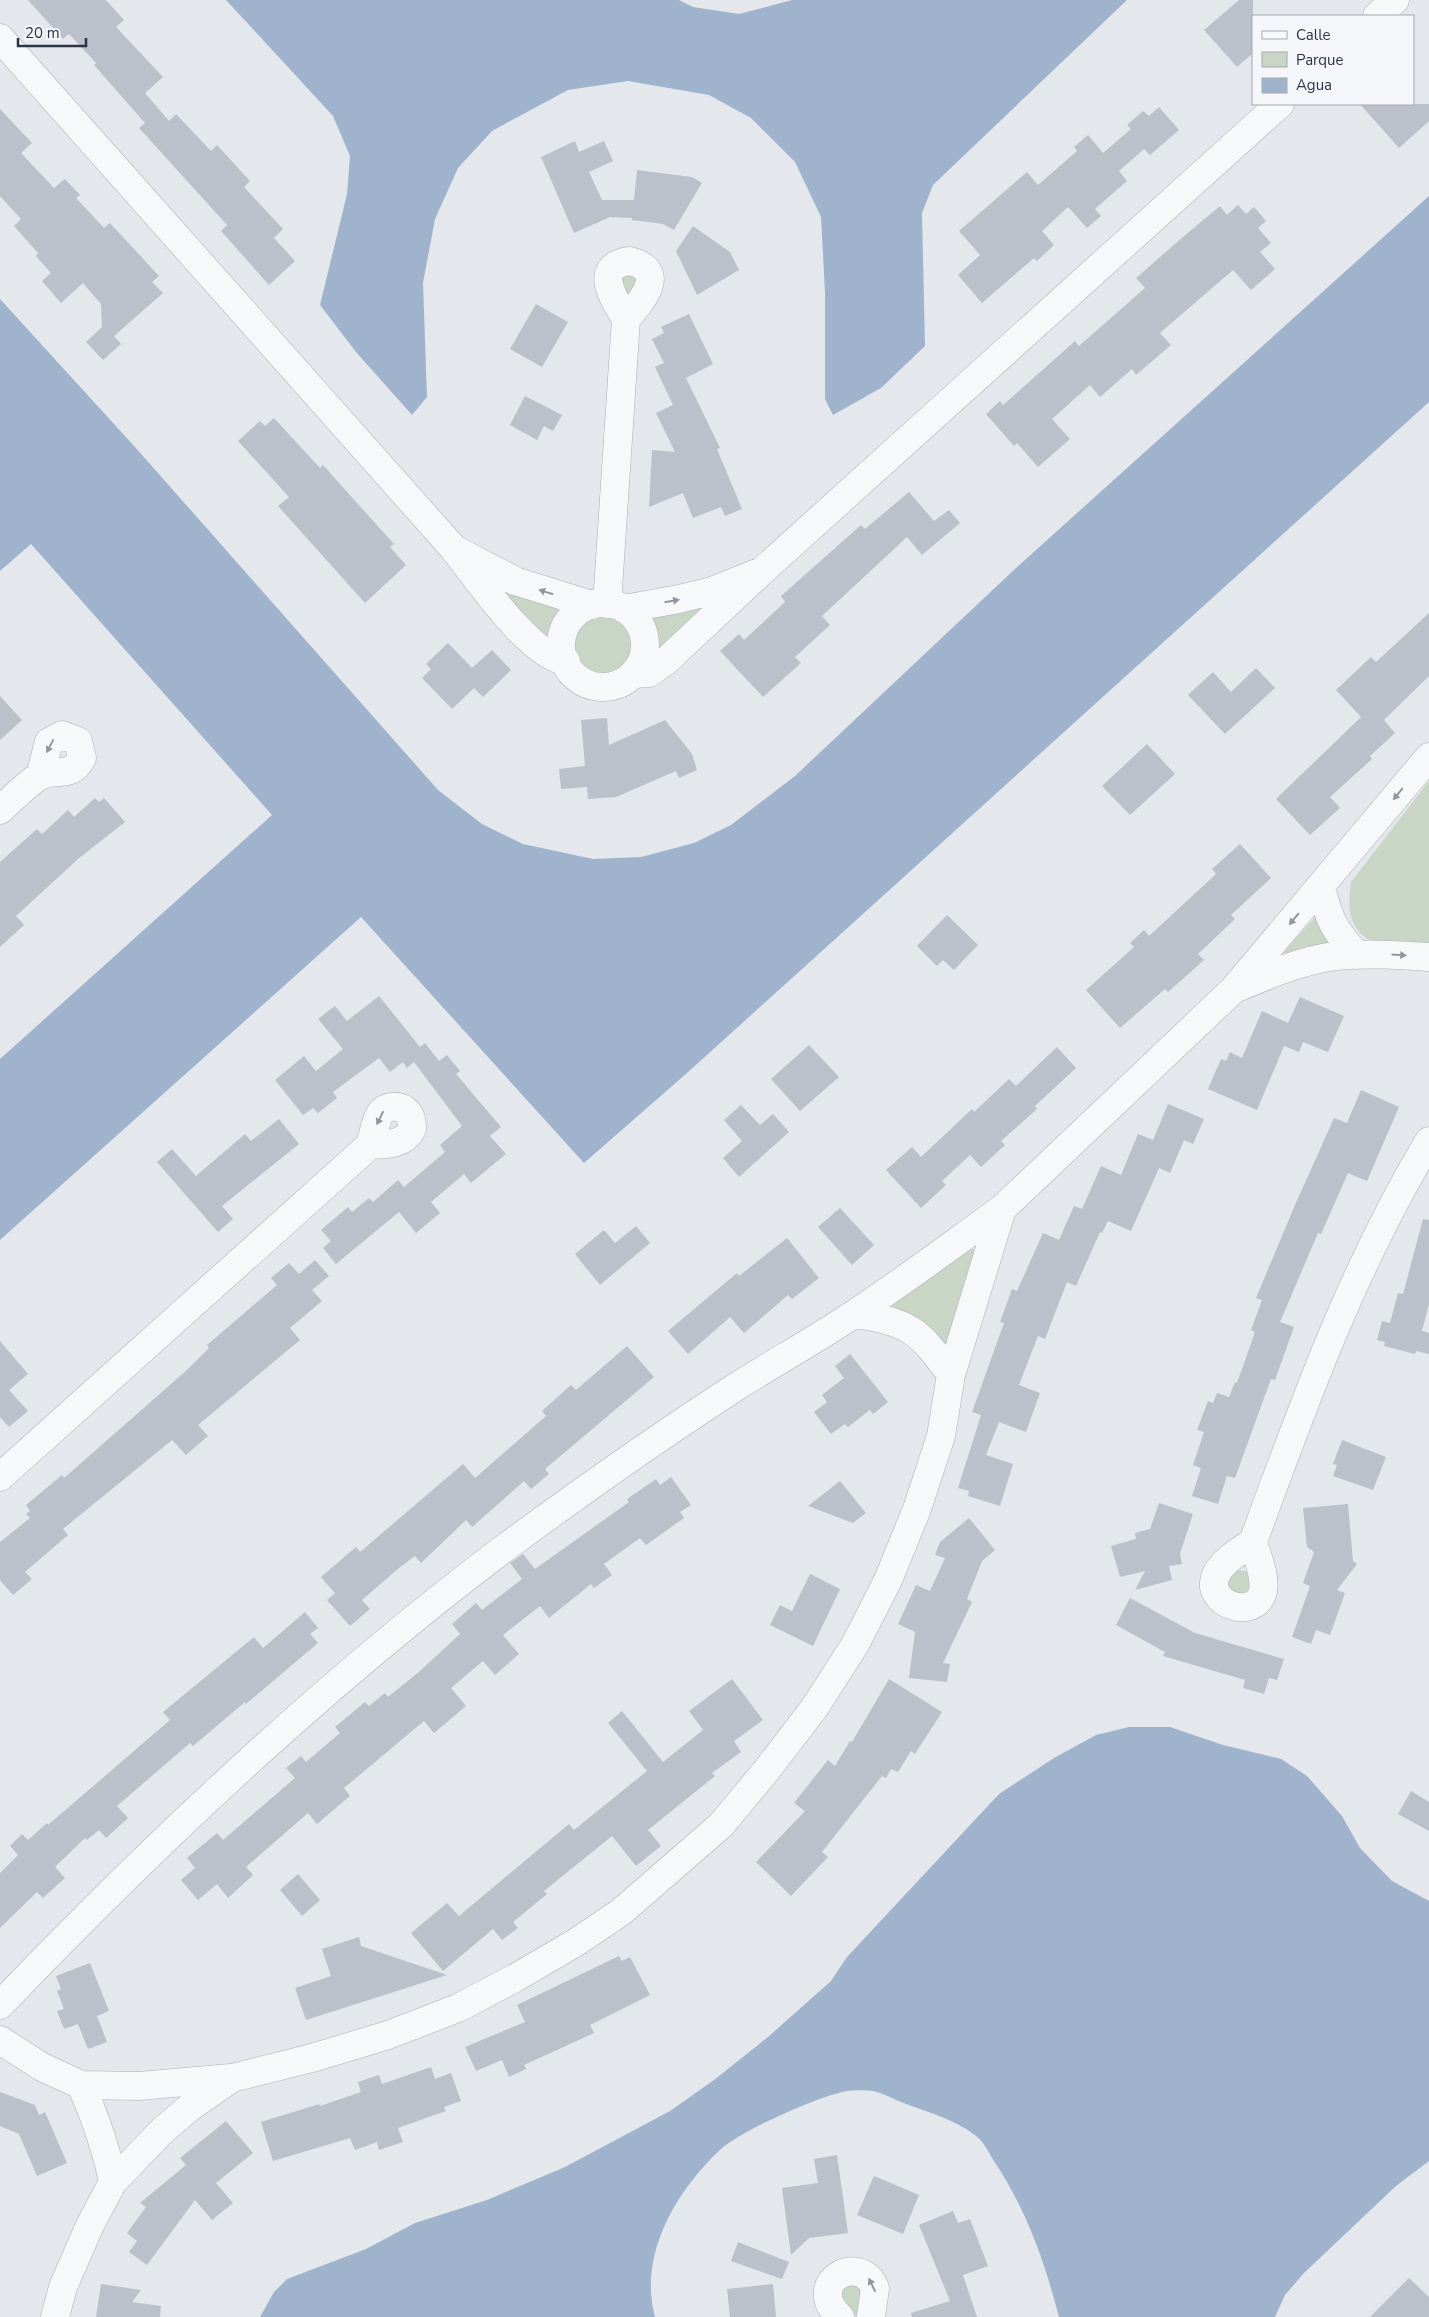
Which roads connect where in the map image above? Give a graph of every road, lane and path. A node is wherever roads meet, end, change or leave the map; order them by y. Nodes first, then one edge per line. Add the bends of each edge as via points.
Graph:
1 (0, 38) edge
2 (1279, 105) edge
3 (626, 319) dead end
4 (454, 549) junction
5 (762, 571) junction
6 (608, 606) junction
7 (566, 662) junction
8 (633, 674) junction
9 (1429, 756) edge
10 (40, 776) dead end
11 (0, 810) edge
12 (1321, 887) junction
13 (1357, 955) junction
14 (1429, 957) edge
15 (1234, 990) junction
16 (1429, 1141) edge
17 (370, 1145) dead end
18 (1002, 1209) junction
19 (854, 1314) junction
20 (951, 1375) junction
21 (0, 1477) edge
22 (1253, 1542) dead end
23 (0, 2005) edge
24 (0, 2040) edge
25 (232, 2078) junction
26 (81, 2085) junction
27 (113, 2182) junction
28 (55, 2317) edge
29 (840, 2317) edge
30 (871, 2317) edge

1 - 4 street
2 - 5 street
3 - 6 street
6 -> 4 street via 515,581
4 - 7 street via 517,627 543,652 557,661
6 -> 5 street via 679,600
5 - 8 street via 666,661 649,673
6 - 7 street via 574,616 562,639
6 - 8 street via 639,623 645,643 644,657
7 - 8 street via 575,676 600,687 614,685
9 -> 12 street
10 - 11 street
12 - 13 street via 1336,932
12 -> 15 street
13 -> 14 street
13 - 15 street via 1334,957 1275,972
15 - 18 street
16 - 22 street via 1368,1253 1320,1361
17 - 21 street
18 - 19 street
18 - 20 street
19 - 20 street via 890,1319 914,1332 931,1346
19 - 23 street via 740,1384 617,1467 414,1619 296,1719 163,1840
20 - 25 street via 941,1436 917,1509 888,1580 860,1635 815,1707 721,1825 621,1912 549,1958 466,2004 388,2035
24 - 26 street
25 - 26 street via 139,2086
25 - 27 street via 189,2108
26 - 27 street via 106,2149
27 - 28 street via 62,2287
30 -> 29 street via 875,2288 868,2276 852,2271 838,2276 828,2289 828,2303

